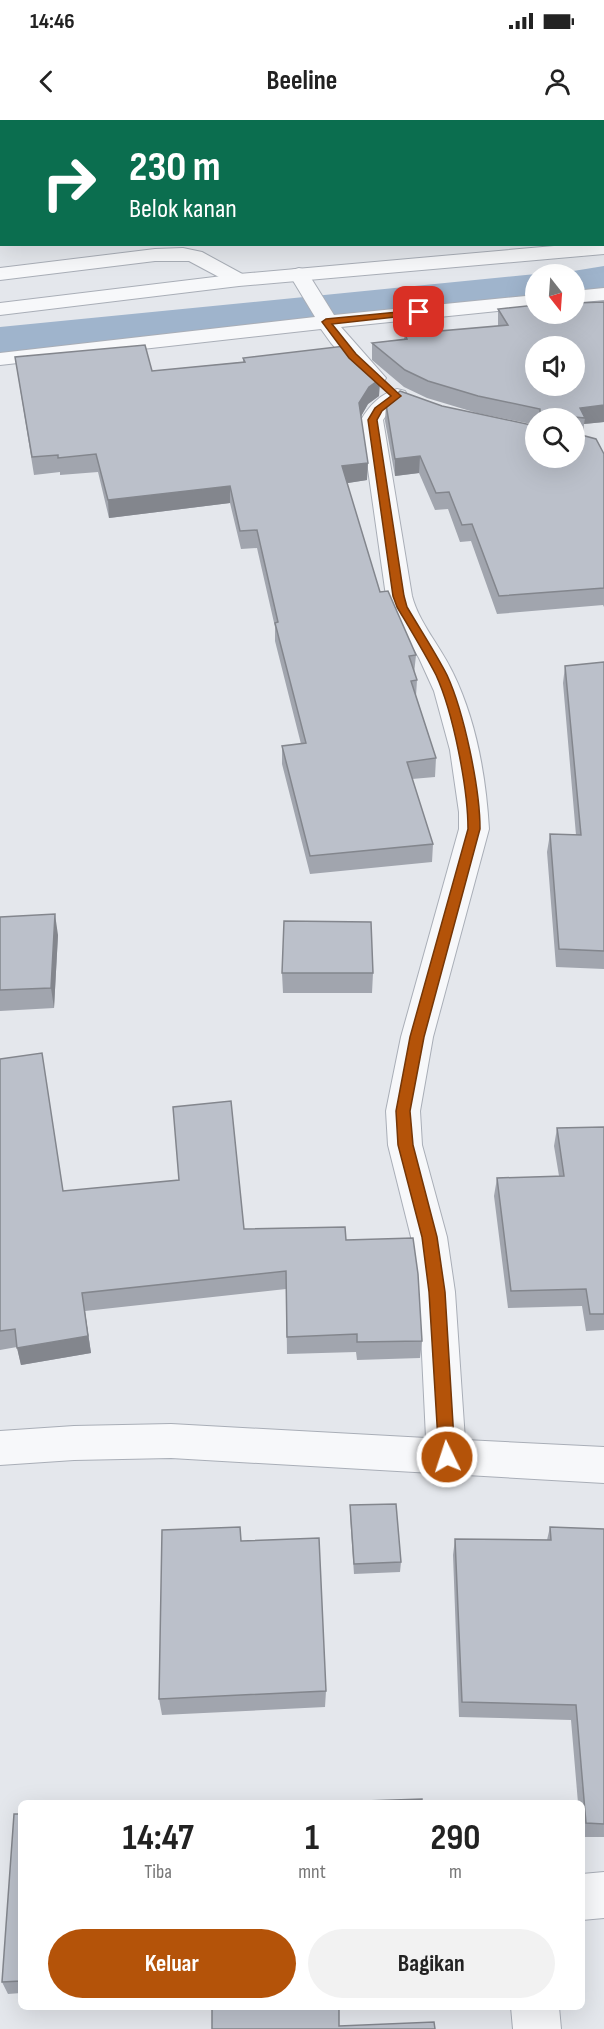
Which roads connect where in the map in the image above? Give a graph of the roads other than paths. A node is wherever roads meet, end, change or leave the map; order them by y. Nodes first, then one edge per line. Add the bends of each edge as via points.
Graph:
1 (604, 248) edge
2 (0, 274) edge
3 (230, 274) junction
4 (303, 282) junction
5 (604, 294) edge
6 (585, 296) edge
7 (525, 302) edge
8 (0, 309) edge
9 (324, 317) junction
10 (0, 359) edge
11 (0, 1448) edge
12 (447, 1457) junction
13 (604, 1465) edge
14 (604, 1894) edge
15 (585, 1897) edge
16 (535, 2010) edge
17 (537, 2029) edge

1 - 4 street
2 - 3 street via 183,254
3 - 4 street
3 - 8 street
4 - 9 street
5 - 6 street
7 - 9 street
9 - 10 street via 128,346
9 - 12 street via 352,356 408,401 378,410 372,420 399,596 442,676 474,800 474,829 417,1037 403,1111 405,1145 429,1237 437,1292
11 - 12 street via 171,1441
12 - 13 street
14 - 15 street
16 - 17 street

